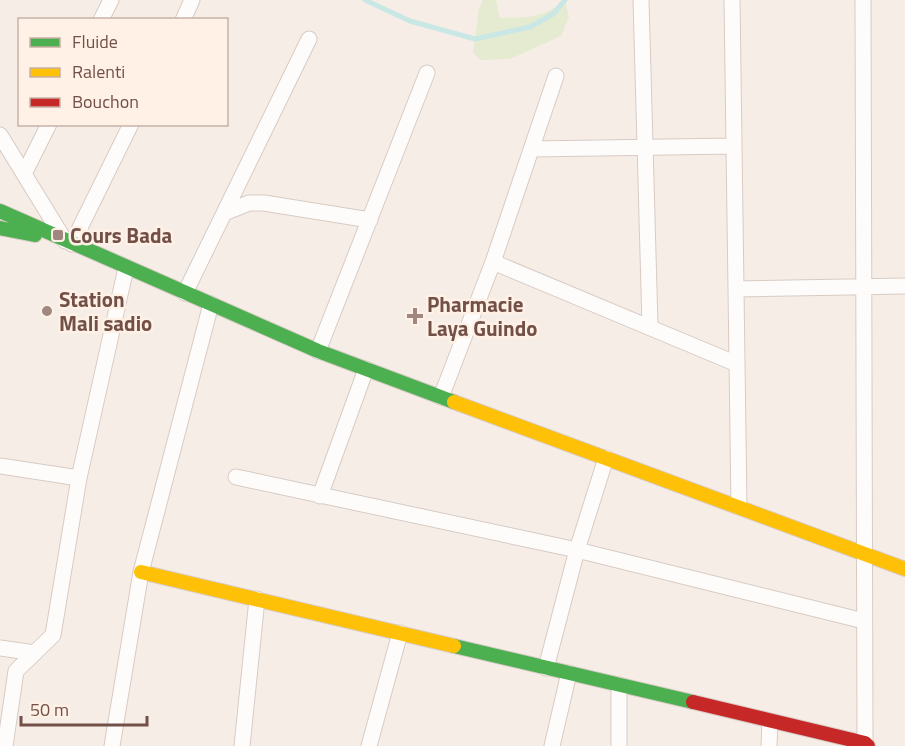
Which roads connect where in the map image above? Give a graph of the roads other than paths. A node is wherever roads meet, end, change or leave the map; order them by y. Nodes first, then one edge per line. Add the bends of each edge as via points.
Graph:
1 (111, 0) edge
2 (192, 0) edge
3 (641, 0) edge
4 (732, 0) edge
5 (863, 0) edge
6 (102, 18) edge
7 (184, 18) edge
8 (309, 39) dead end
9 (427, 74) dead end
10 (556, 76) dead end
11 (48, 126) edge
12 (130, 126) edge
13 (0, 135) edge
14 (734, 146) junction
15 (646, 148) junction
16 (531, 149) junction
17 (24, 174) junction
18 (0, 211) edge
19 (224, 213) junction
20 (369, 220) junction
21 (0, 228) edge
22 (69, 243) junction
23 (493, 262) junction
24 (126, 268) junction
25 (905, 286) edge
26 (864, 287) junction
27 (736, 289) junction
28 (185, 293) junction
29 (211, 304) junction
30 (650, 326) junction
31 (318, 351) junction
32 (737, 364) junction
33 (366, 369) junction
34 (441, 397) junction
35 (606, 458) junction
36 (0, 466) edge
37 (236, 477) dead end
38 (79, 478) junction
39 (320, 496) junction
40 (739, 507) junction
41 (577, 550) junction
42 (864, 554) junction
43 (905, 569) edge
44 (141, 572) junction
45 (257, 599) junction
46 (864, 621) junction
47 (400, 633) junction
48 (0, 648) edge
49 (35, 653) junction
50 (546, 668) junction
51 (569, 673) junction
52 (619, 685) junction
53 (770, 721) junction
54 (866, 745) edge
55 (5, 746) edge
56 (112, 746) edge
57 (242, 746) edge
58 (369, 746) edge
59 (552, 746) edge
60 (619, 746) edge
61 (769, 746) edge

1 - 6 street
2 - 7 street
3 - 15 street
4 - 14 street
5 - 26 street
8 - 19 street
9 - 20 street
10 - 16 street
11 - 17 street
12 - 22 street
13 - 17 street
14 - 15 street
14 - 27 street
15 - 16 street
15 - 30 street
16 - 23 street
17 - 22 street
18 - 22 main road
19 - 20 street via 249,203 264,203
19 - 28 street
20 - 31 street
21 - 22 main road
22 - 24 main road
23 - 30 street
23 - 34 street
24 - 28 main road
24 - 38 street
25 - 26 street
26 - 27 street
26 - 42 street
27 - 32 street
28 - 29 main road
29 - 31 main road
29 - 44 street
30 - 32 street
31 - 33 main road
32 - 40 street
33 - 34 main road
33 - 39 street
34 - 35 main road
35 - 40 main road
35 - 41 street
36 - 38 street
37 - 39 street
38 - 49 street via 53,635
39 - 41 street
40 - 42 main road
41 - 46 street
41 - 50 street
42 - 43 main road
42 - 46 street
44 - 45 main road
44 - 56 street
45 - 47 main road
45 - 57 street
46 - 54 street
47 - 50 main road
47 - 58 street
48 - 49 street
49 - 55 street via 16,671
50 - 51 main road
51 - 52 main road
51 - 59 street
52 - 53 main road
52 - 60 street
53 - 54 main road
53 - 61 street

